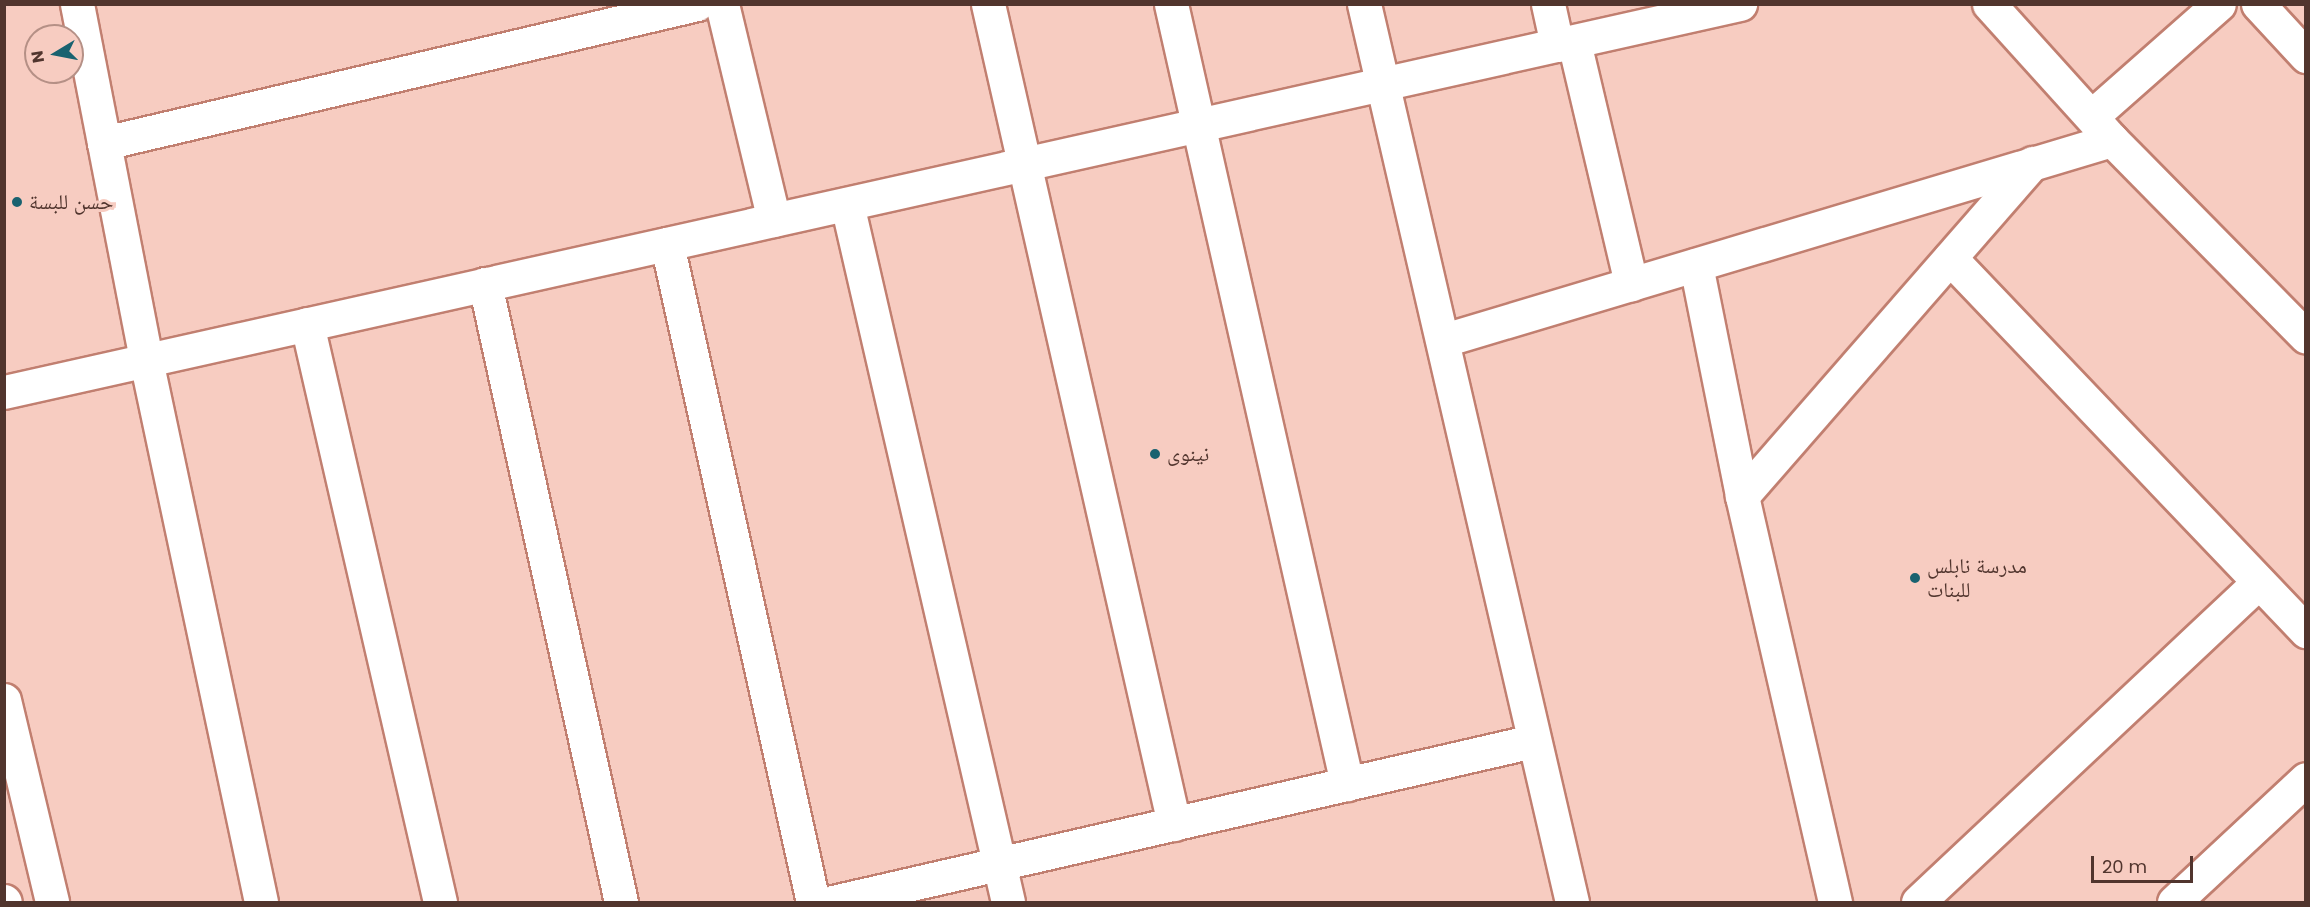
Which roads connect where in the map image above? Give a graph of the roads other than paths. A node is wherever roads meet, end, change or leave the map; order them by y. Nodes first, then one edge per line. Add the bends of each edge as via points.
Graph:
1 (77, 4) edge
2 (697, 4) edge
3 (722, 4) edge
4 (988, 4) edge
5 (1171, 4) edge
6 (1364, 4) edge
7 (1548, 4) edge
8 (1989, 4) edge
9 (2219, 4) edge
10 (2258, 4) edge
11 (1733, 5) edge
12 (1565, 44) junction
13 (2306, 56) edge
14 (1382, 84) junction
15 (1197, 126) junction
16 (2102, 128) junction
17 (104, 143) junction
18 (2033, 163) junction
19 (1024, 164) junction
20 (847, 204) junction
21 (774, 220) junction
22 (667, 244) junction
23 (1950, 258) junction
24 (1696, 265) junction
25 (485, 284) junction
26 (1631, 284) junction
27 (308, 324) junction
28 (2306, 338) edge
29 (1444, 340) junction
30 (146, 360) junction
31 (4, 392) edge
32 (1742, 496) junction
33 (2258, 583) junction
34 (2306, 631) edge
35 (4, 700) edge
36 (1533, 741) junction
37 (2306, 779) edge
38 (1347, 784) junction
39 (1174, 824) junction
40 (999, 865) junction
41 (52, 903) edge
42 (261, 903) edge
43 (440, 903) edge
44 (621, 903) edge
45 (813, 903) edge
46 (833, 903) edge
47 (1008, 903) edge
48 (1572, 903) edge
49 (1835, 903) edge
50 (1918, 903) edge
51 (2174, 903) edge

1 - 17 street
2 - 17 street
3 - 21 street
4 - 19 street
5 - 15 street
6 - 14 street
7 - 12 street
8 - 16 street
9 - 16 street
10 - 13 street
11 - 12 street
12 - 14 street
12 - 26 street
14 - 15 street
14 - 29 street
15 - 19 street
15 - 38 street
16 - 18 street
16 - 28 street
17 - 30 street
18 - 23 street
18 - 24 street
19 - 20 street
19 - 39 street
20 - 21 street
20 - 40 street
21 - 22 street
22 - 25 street
22 - 45 street
23 - 32 street
23 - 33 street
24 - 26 street
24 - 32 street
25 - 27 street
25 - 44 street
26 - 29 street
27 - 30 street
27 - 43 street
29 - 36 street
30 - 31 street
30 - 42 street
32 - 49 street
33 - 34 street
33 - 50 street
35 - 41 street
36 - 38 street
36 - 48 street
37 - 51 street
38 - 39 street
39 - 40 street
40 - 46 street
40 - 47 street

